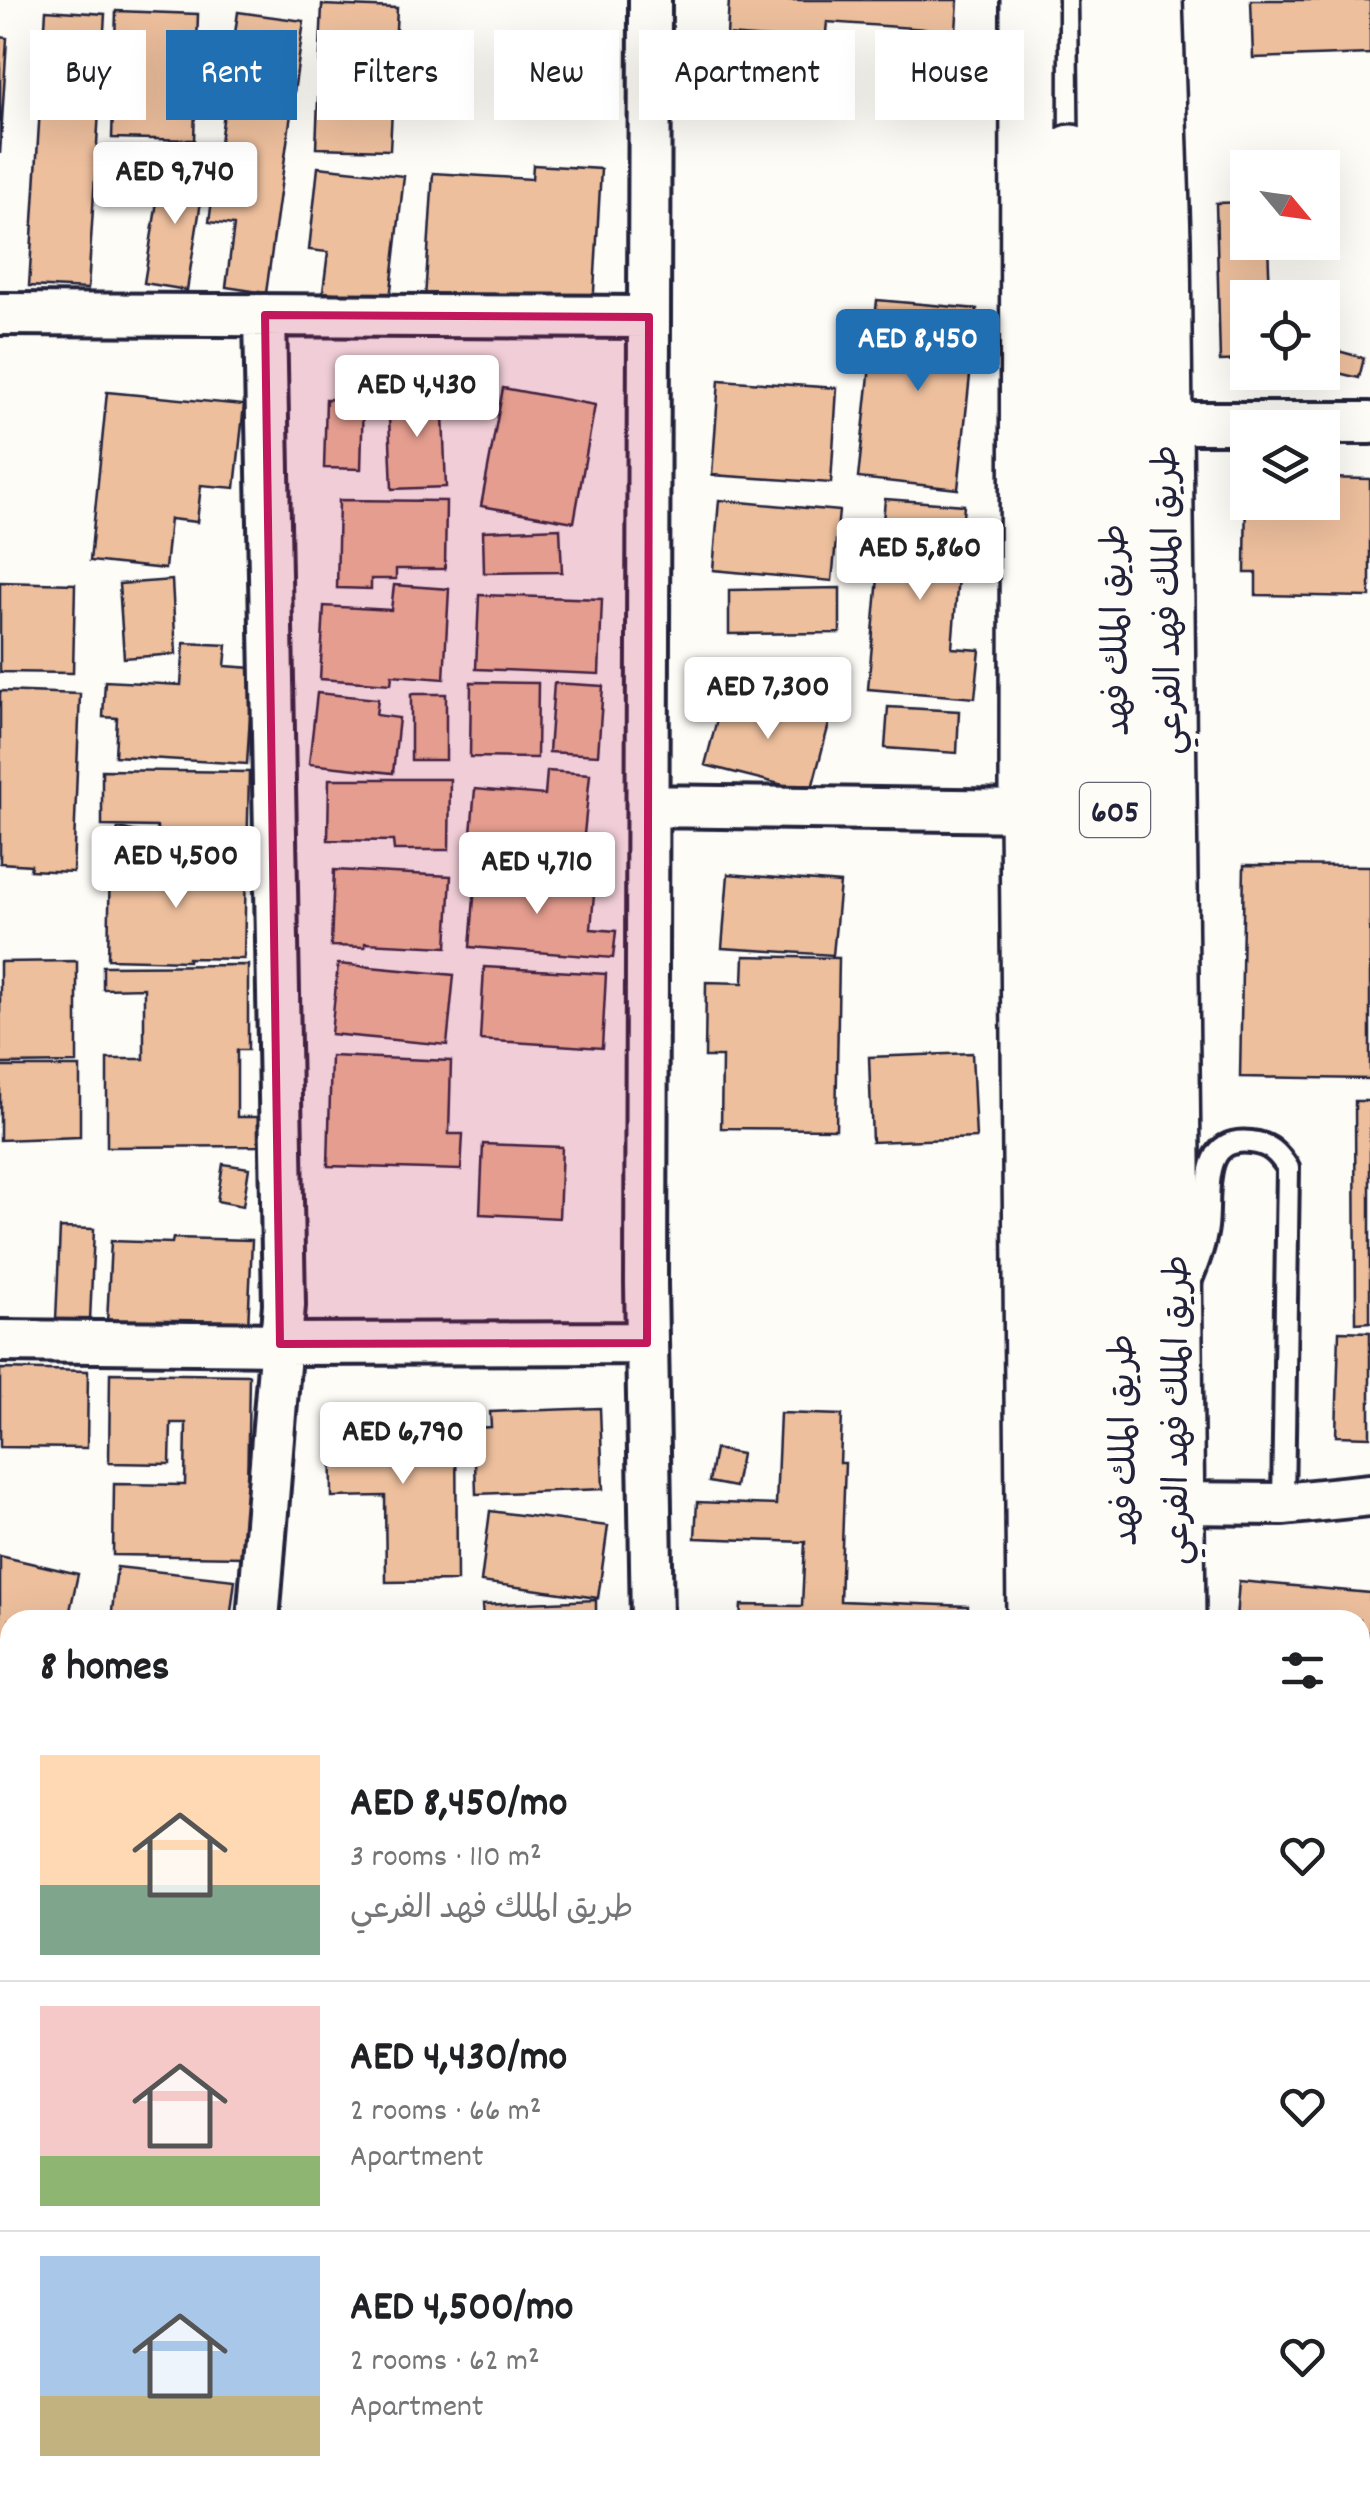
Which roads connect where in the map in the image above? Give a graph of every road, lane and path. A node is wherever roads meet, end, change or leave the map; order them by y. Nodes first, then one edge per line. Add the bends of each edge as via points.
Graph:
1 (650, 0) edge
2 (1029, 0) edge
3 (1070, 0) edge
4 (1107, 0) edge
5 (1154, 0) edge
6 (0, 314) edge
7 (266, 315) junction
8 (649, 317) junction
9 (1164, 423) junction
10 (1370, 424) edge
11 (648, 806) junction
12 (1028, 810) junction
13 (1175, 1328) junction
14 (0, 1341) edge
15 (647, 1343) junction
16 (280, 1344) junction
17 (1370, 1496) edge
18 (1175, 1503) junction
19 (1283, 1504) junction
20 (259, 1610) edge
21 (652, 1610) edge
22 (1035, 1610) edge
23 (1076, 1610) edge
24 (1124, 1610) edge
25 (1177, 1610) edge

1 - 8 street
2 - 12 main road
3 - 23 main road, طريق الملك فهد / 605
4 - 24 main road, طريق الملك فهد / 605
5 - 9 main road, طريق الملك فهد الفرعي
6 - 7 street
7 - 8 street
7 - 16 street
8 - 11 street
9 - 10 street
9 - 13 main road, طريق الملك فهد الفرعي
11 - 12 street
11 - 15 street
12 - 22 main road
13 - 18 main road, طريق الملك فهد الفرعي
13 - 19 lane via 1203,1247 1216,1155 1239,1141 1277,1151 1288,1168
14 - 16 street
15 - 16 street
15 - 21 street
16 - 20 street
17 - 19 street
18 - 19 street
18 - 25 main road, طريق الملك فهد الفرعي

